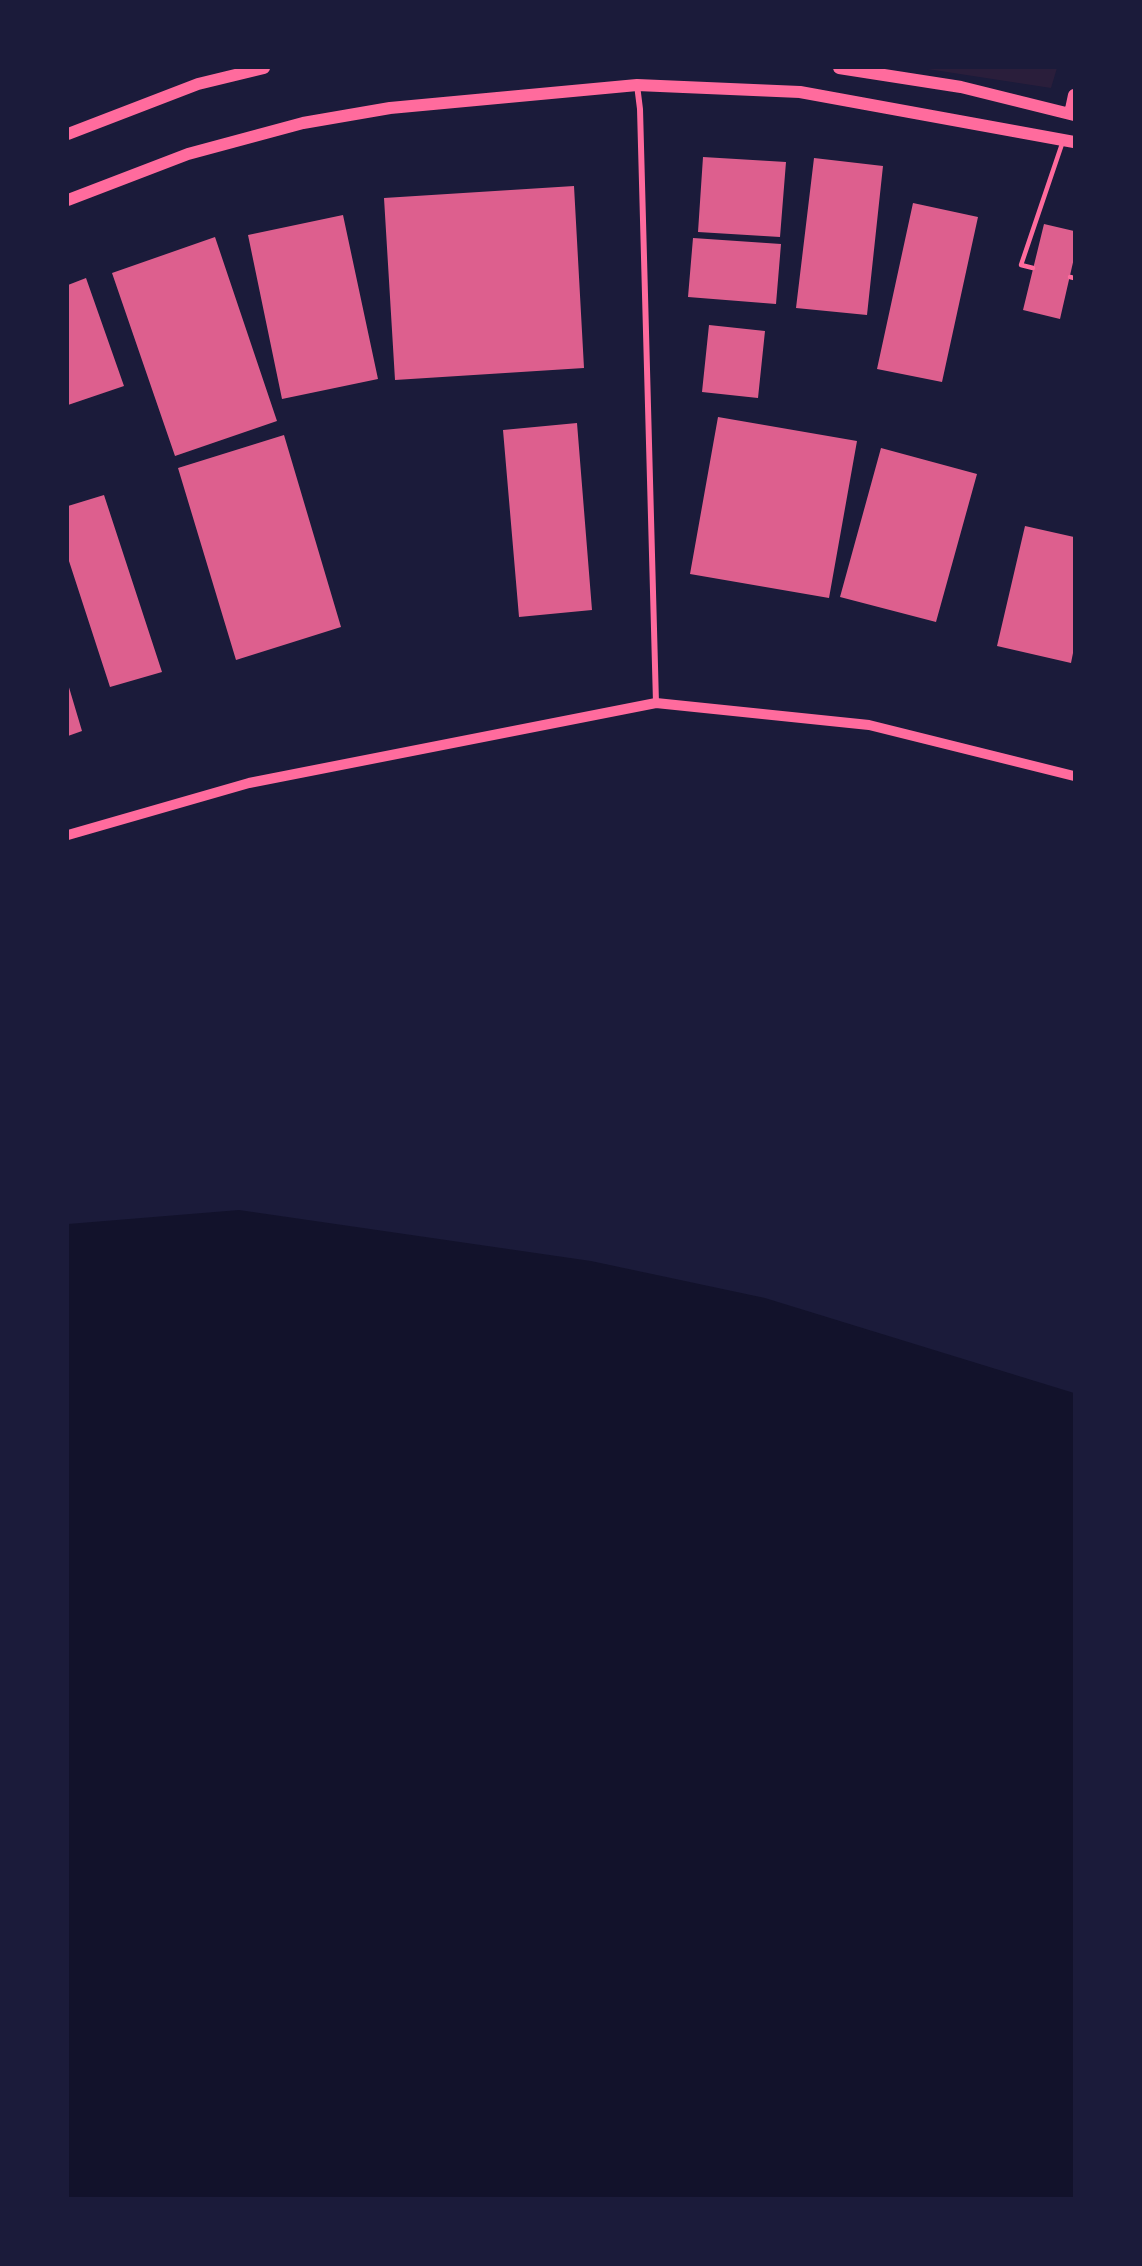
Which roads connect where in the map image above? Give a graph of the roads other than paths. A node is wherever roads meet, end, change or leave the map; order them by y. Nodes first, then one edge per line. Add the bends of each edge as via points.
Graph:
1 (264, 68) edge
2 (839, 68) edge
3 (637, 85) junction
4 (1074, 95) edge
5 (1072, 114) edge
6 (68, 134) edge
7 (1069, 141) edge
8 (68, 200) edge
9 (1033, 268) dead end
10 (656, 703) junction
11 (1074, 776) edge
12 (68, 835) edge

1 - 6 main road via 198,84
2 - 5 main road via 961,87
3 - 7 main road via 800,92
3 - 8 main road via 390,108 303,123 188,154
3 - 10 street
4 - 5 main road
7 - 9 lane via 1022,266
10 - 11 street via 869,725
10 - 12 street via 249,783

